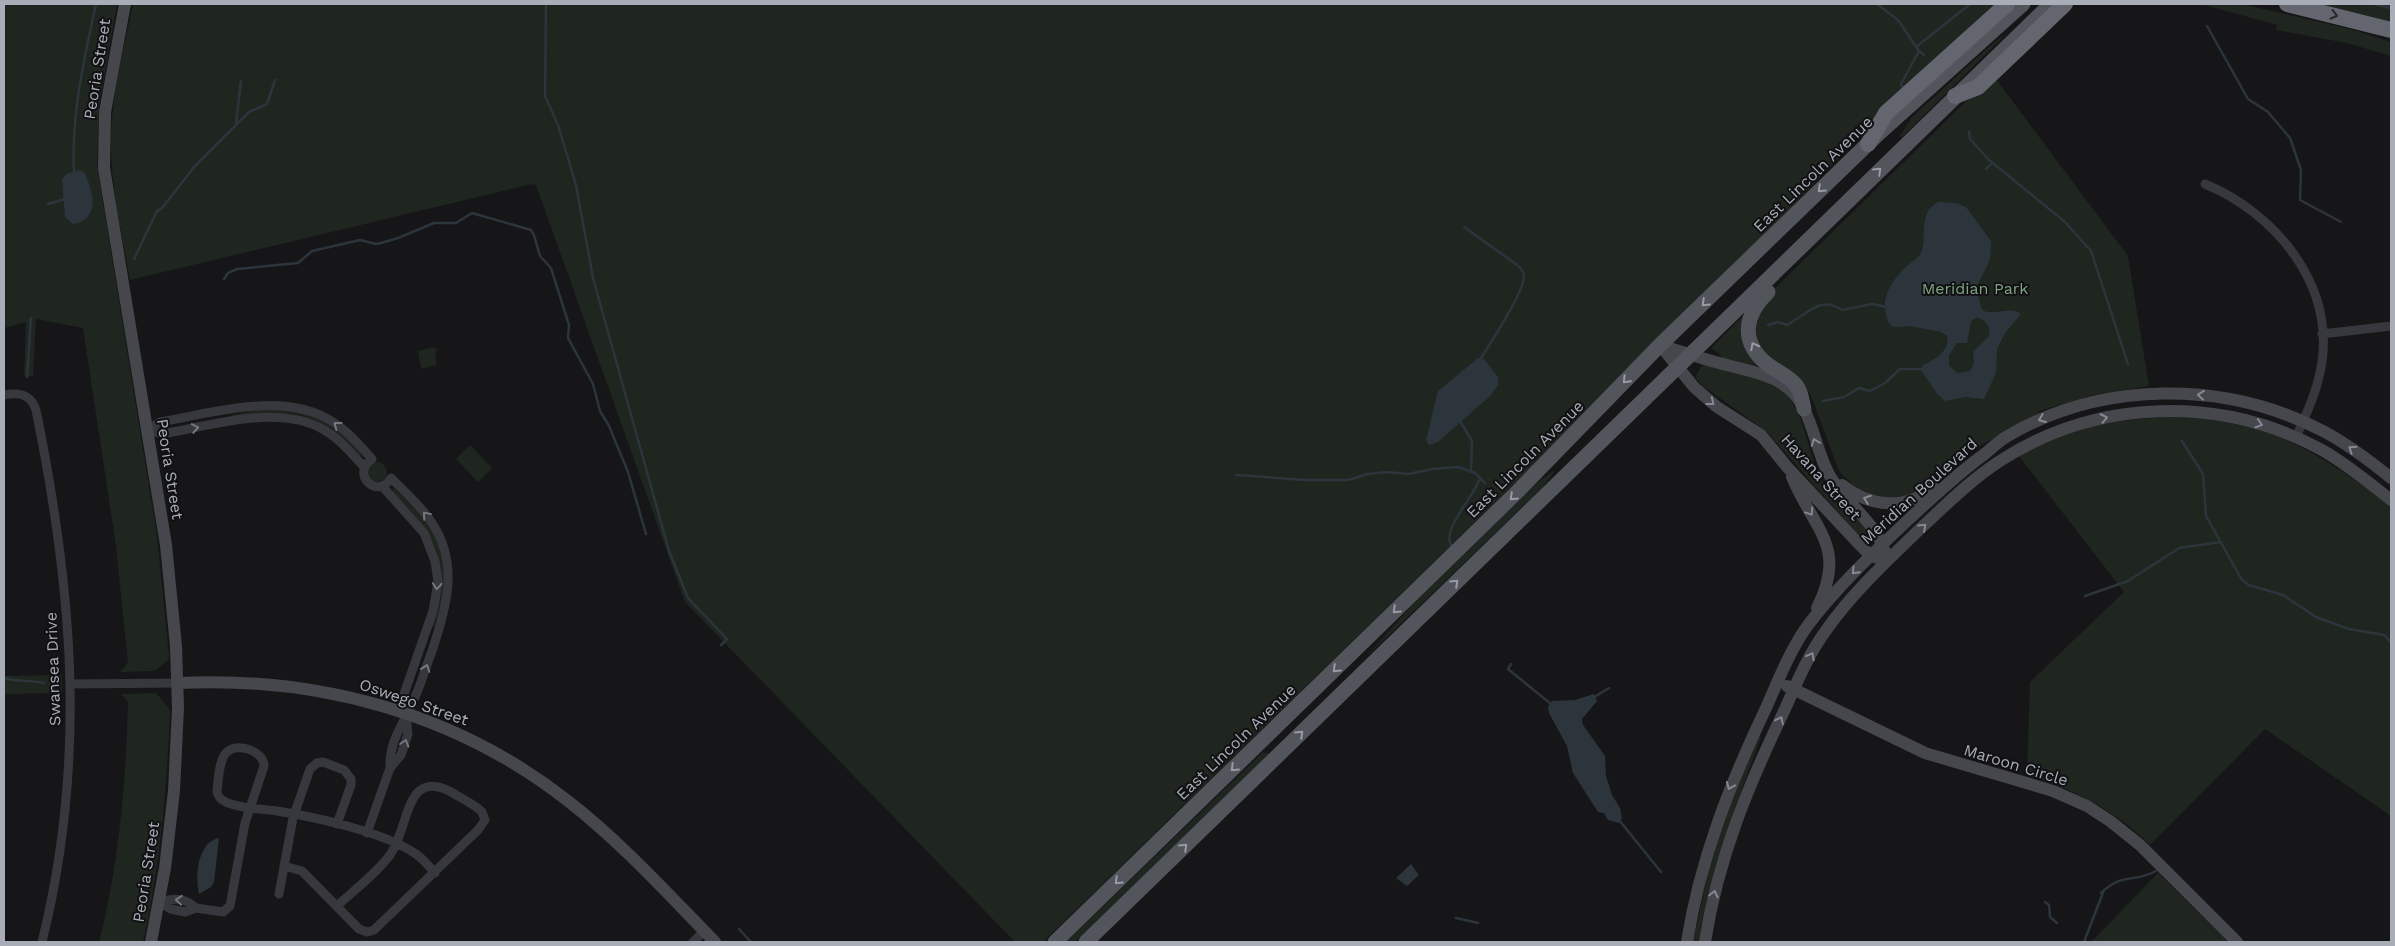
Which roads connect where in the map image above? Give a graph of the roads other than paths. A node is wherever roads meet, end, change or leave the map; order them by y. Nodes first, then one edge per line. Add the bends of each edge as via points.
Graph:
1 (125, 4) edge
2 (2007, 4) edge
3 (2023, 4) edge
4 (2051, 4) edge
5 (2065, 4) edge
6 (2287, 4) edge
7 (2391, 30) edge
8 (1955, 96) junction
9 (1868, 144) junction
10 (2205, 184) dead end
11 (1830, 217) junction
12 (2391, 326) edge
13 (2322, 334) junction
14 (1660, 346) junction
15 (1690, 354) junction
16 (1677, 367) junction
17 (4, 396) edge
18 (1804, 409) junction
19 (2303, 421) junction
20 (147, 430) junction
21 (2296, 438) junction
22 (2000, 440) junction
23 (364, 467) junction
24 (1788, 468) junction
25 (1829, 474) junction
26 (2391, 478) edge
27 (382, 486) junction
28 (2391, 500) edge
29 (1882, 544) junction
30 (1871, 556) junction
31 (1888, 561) junction
32 (1808, 626) junction
33 (178, 682) junction
34 (1778, 682) junction
35 (71, 684) junction
36 (1794, 689) junction
37 (407, 713) junction
38 (250, 806) junction
39 (294, 814) junction
40 (338, 824) junction
41 (367, 833) junction
42 (396, 844) junction
43 (284, 866) junction
44 (435, 872) junction
45 (1159, 872) junction
46 (279, 894) dead end
47 (159, 902) junction
48 (337, 906) junction
49 (704, 931) junction
50 (42, 942) edge
51 (151, 942) edge
52 (693, 942) edge
53 (716, 942) edge
54 (1055, 942) edge
55 (1086, 942) edge
56 (1100, 942) edge
57 (1687, 942) edge
58 (1705, 942) edge
59 (2237, 942) edge

1 - 20 main road, Peoria Street via 106,106 104,158
2 - 9 highway via 1886,113
3 - 9 main road, East Lincoln Avenue
4 - 8 main road
5 - 8 highway via 1978,86
6 -> 7 highway
11 -> 8 main road
9 -> 14 main road, East Lincoln Avenue
10 - 13 street via 2254,213 2291,250 2314,291
11 - 15 main road
18 -> 11 main road via 1796,385 1756,352 1750,338 1749,321 1757,302 1823,238
12 - 13 street
13 - 19 street via 2319,378
14 - 15 main road, Havana Street
14 - 16 main road, Havana Street
14 -> 54 main road, East Lincoln Avenue via 1518,492
15 - 16 main road
15 - 18 main road, Havana Street via 1773,378 1791,392
16 -> 24 main road, Havana Street via 1707,400 1761,436
45 -> 16 main road
17 - 35 street, Swansea Drive via 18,393 28,397 37,414 56,526 69,631
25 -> 18 main road, Havana Street
19 - 21 street
19 -> 22 main road, Meridian Boulevard via 2230,398 2149,394 2104,400 2067,410
26 -> 19 main road, Meridian Boulevard via 2346,445
20 -> 23 street via 162,434 262,417 288,417 329,433
23 -> 20 street via 372,459 349,434 315,412 292,406 260,406 160,422
20 - 33 main road, Peoria Street via 171,580
21 - 28 main road, Meridian Boulevard via 2338,460
31 -> 21 main road, Meridian Boulevard via 1987,470 2023,448 2078,424 2137,412 2194,411 2237,418
22 -> 25 main road via 1963,462 1925,494 1904,502 1888,504 1865,499
22 - 29 main road, Meridian Boulevard
23 - 27 street via 363,475 368,484
24 - 30 main road, Havana Street
24 -> 32 main road via 1825,536 1829,552 1827,587
25 - 29 main road, Havana Street
27 -> 37 street via 424,533 437,575 435,604 404,694
37 -> 27 street via 443,617 449,572 445,552 434,527 391,478
29 - 30 main road, Meridian Boulevard
29 - 31 main road, Havana Street
30 - 31 main road
30 -> 32 main road, Meridian Boulevard
36 -> 31 main road, Meridian Boulevard via 1826,629
32 - 34 main road, Meridian Boulevard
33 - 35 street
33 - 37 main road, Oswego Street via 289,685 354,697
33 - 47 main road, Peoria Street via 174,791
34 - 36 main road, Maroon Circle
34 -> 57 main road, Meridian Boulevard via 1722,806 1700,876
35 - 50 street, Swansea Drive via 66,809
58 -> 36 main road, Meridian Boulevard via 1715,889 1735,822
36 - 59 main road, Maroon Circle via 1925,753 2053,791 2087,806 2140,845
37 - 41 street via 408,734 401,755 390,768
37 - 49 main road, Oswego Street via 471,740 556,791 611,837
38 - 38 street via 264,761 254,751 230,749 223,757 217,794 226,802
38 - 39 street
38 - 47 street via 229,907 220,912 196,908 185,912
39 - 40 street
39 - 40 street via 310,769 323,762 344,770 351,779
39 - 43 street
40 - 41 street
41 - 42 street
42 - 44 street via 416,854
42 - 44 street via 414,796 423,787 439,786 477,807 484,815 483,825
42 - 48 street via 386,859
43 - 46 street
43 - 48 street via 302,871
44 - 48 street via 374,930 359,929
45 - 55 main road
45 - 56 main road via 1149,894
47 - 51 main road, Peoria Street
49 - 52 street
49 - 53 main road, Oswego Street

